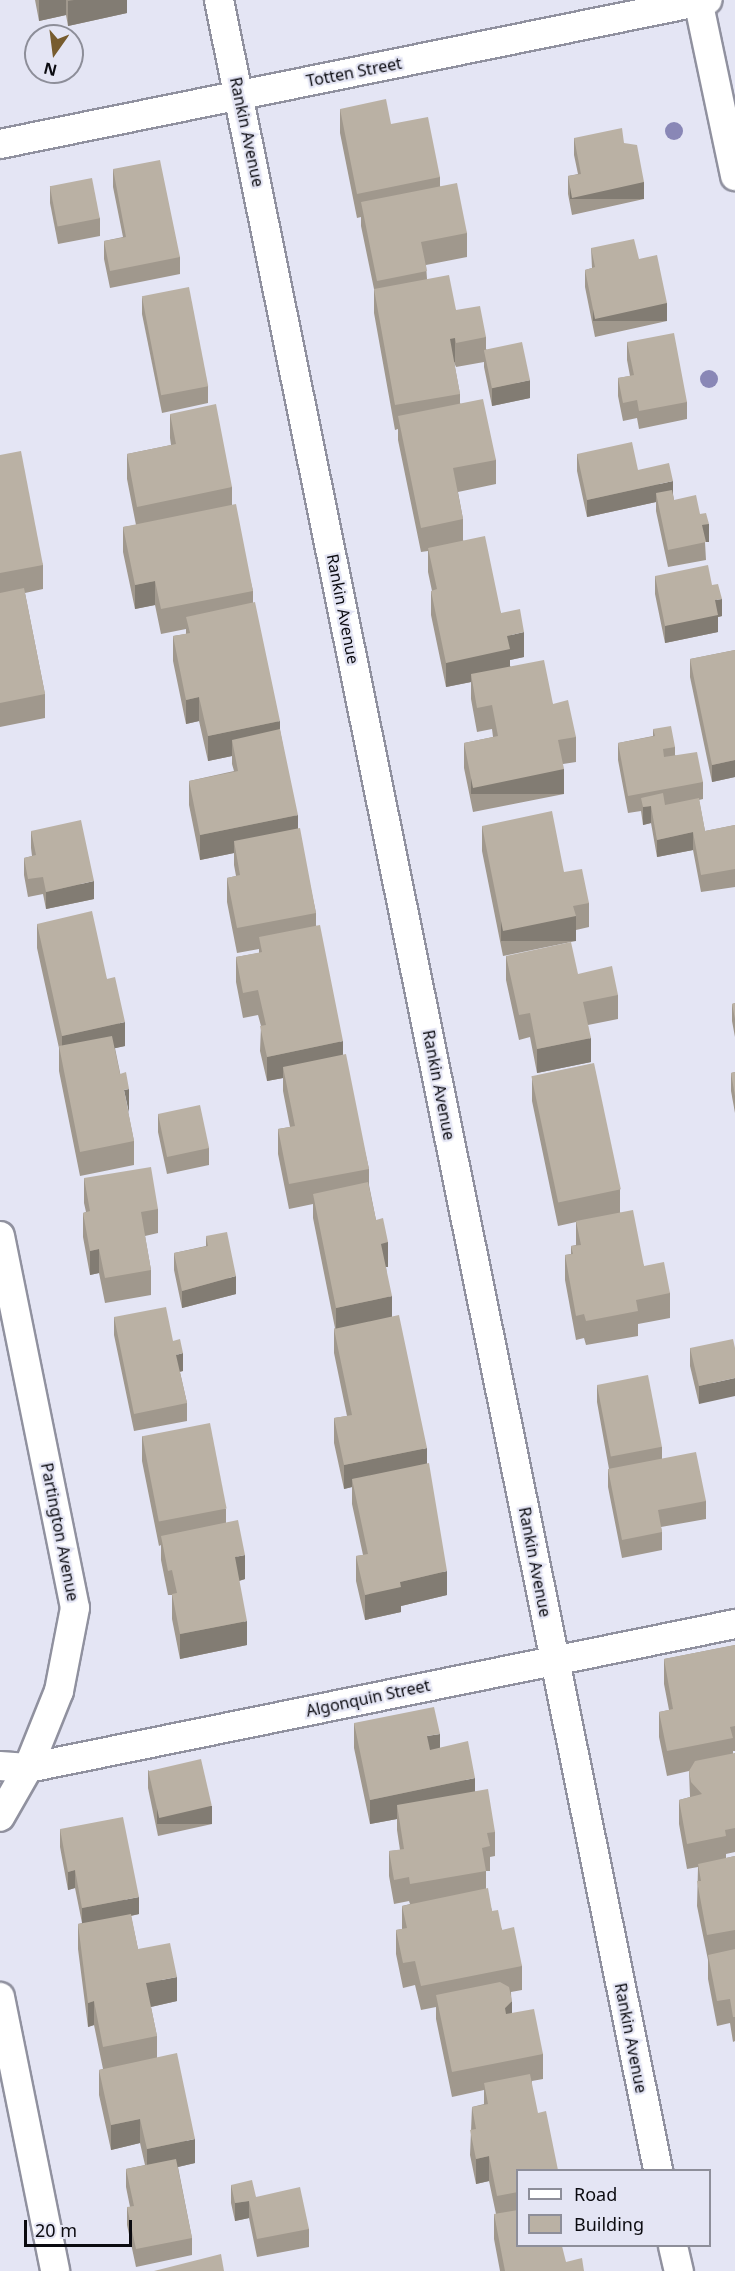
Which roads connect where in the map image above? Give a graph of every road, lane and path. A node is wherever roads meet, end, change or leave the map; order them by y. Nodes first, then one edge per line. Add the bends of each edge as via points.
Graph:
1 (219, 0) edge
2 (702, 1) edge
3 (238, 95) junction
4 (0, 144) edge
5 (735, 176) edge
6 (0, 1236) edge
7 (735, 1624) edge
8 (555, 1660) junction
9 (0, 1766) edge
10 (28, 1768) junction
11 (0, 1817) edge
12 (0, 1996) edge
13 (658, 2169) edge
14 (674, 2247) edge
15 (55, 2271) edge
16 (679, 2271) edge

1 - 3 street, Rankin Avenue
2 - 3 street, Totten Street
2 - 5 street
3 - 4 street, Totten Street
3 - 8 street, Rankin Avenue
6 - 10 street, Partington Avenue via 75,1608 59,1691
7 - 8 street, Algonquin Street
8 - 10 street, Algonquin Street
8 - 13 street, Rankin Avenue
9 - 10 street, Algonquin Street
10 - 11 street, Partington Avenue
12 - 15 street
14 - 16 street

